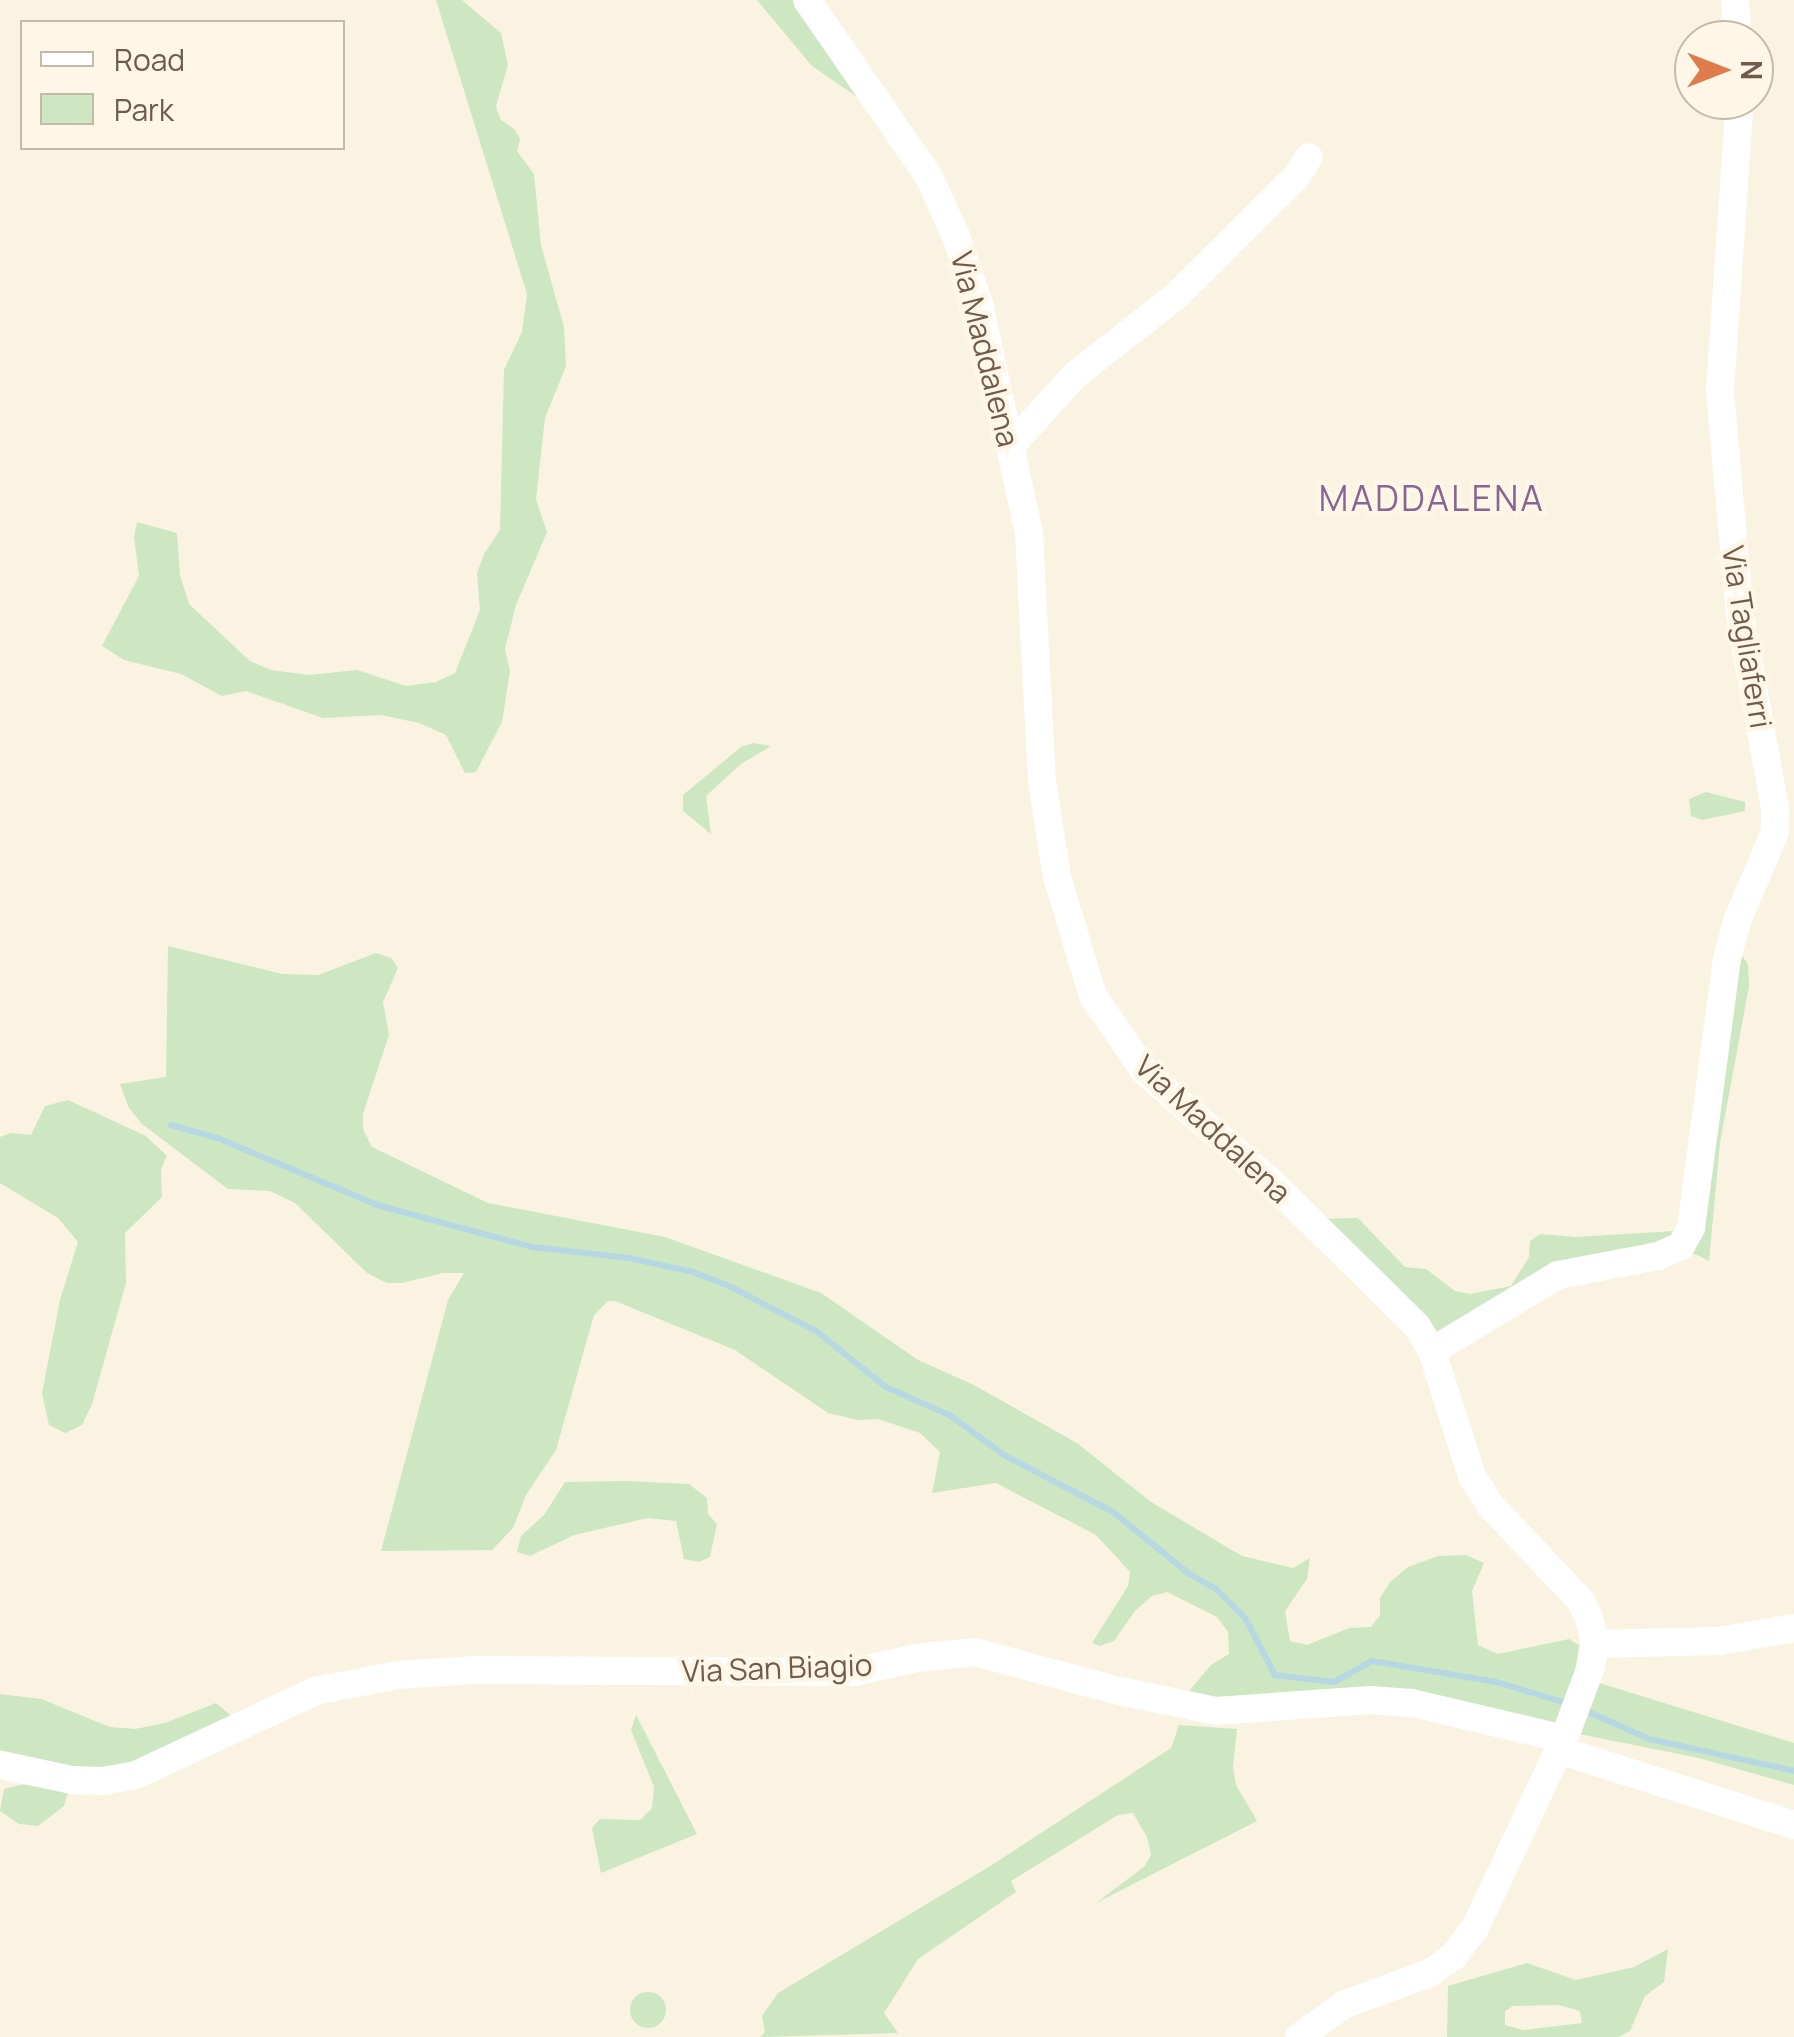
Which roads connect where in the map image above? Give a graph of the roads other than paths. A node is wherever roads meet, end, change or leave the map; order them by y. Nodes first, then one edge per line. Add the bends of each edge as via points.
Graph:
1 (808, 0) edge
2 (1739, 120) edge
3 (1309, 157) dead end
4 (1010, 446) junction
5 (1432, 1352) junction
6 (1794, 1628) edge
7 (1594, 1644) junction
8 (1563, 1740) junction
9 (0, 1765) edge
10 (1794, 1825) edge
11 (1299, 2037) edge

1 - 4 street, Via Maddalena via 929,177 956,236 979,304
2 - 5 street, Via Tagliaferri via 1720,390 1740,616 1775,832 1727,959 1692,1228 1681,1246 1658,1256 1558,1275
3 - 4 street via 1176,296 1074,376
4 - 5 street, Via Maddalena via 1034,589 1042,781 1056,877 1093,996 1145,1072 1352,1260 1418,1326
5 - 7 street, Via Maddalena via 1472,1476 1490,1505 1581,1602
6 - 7 street via 1719,1641
7 - 8 street
8 - 9 street, Via San Biagio via 1412,1703 1216,1710 974,1652 854,1672 398,1674 316,1691 136,1775 72,1780
8 - 10 street, Via San Biagio
8 - 11 street via 1496,1890 1454,1956 1430,1973 1345,2004

